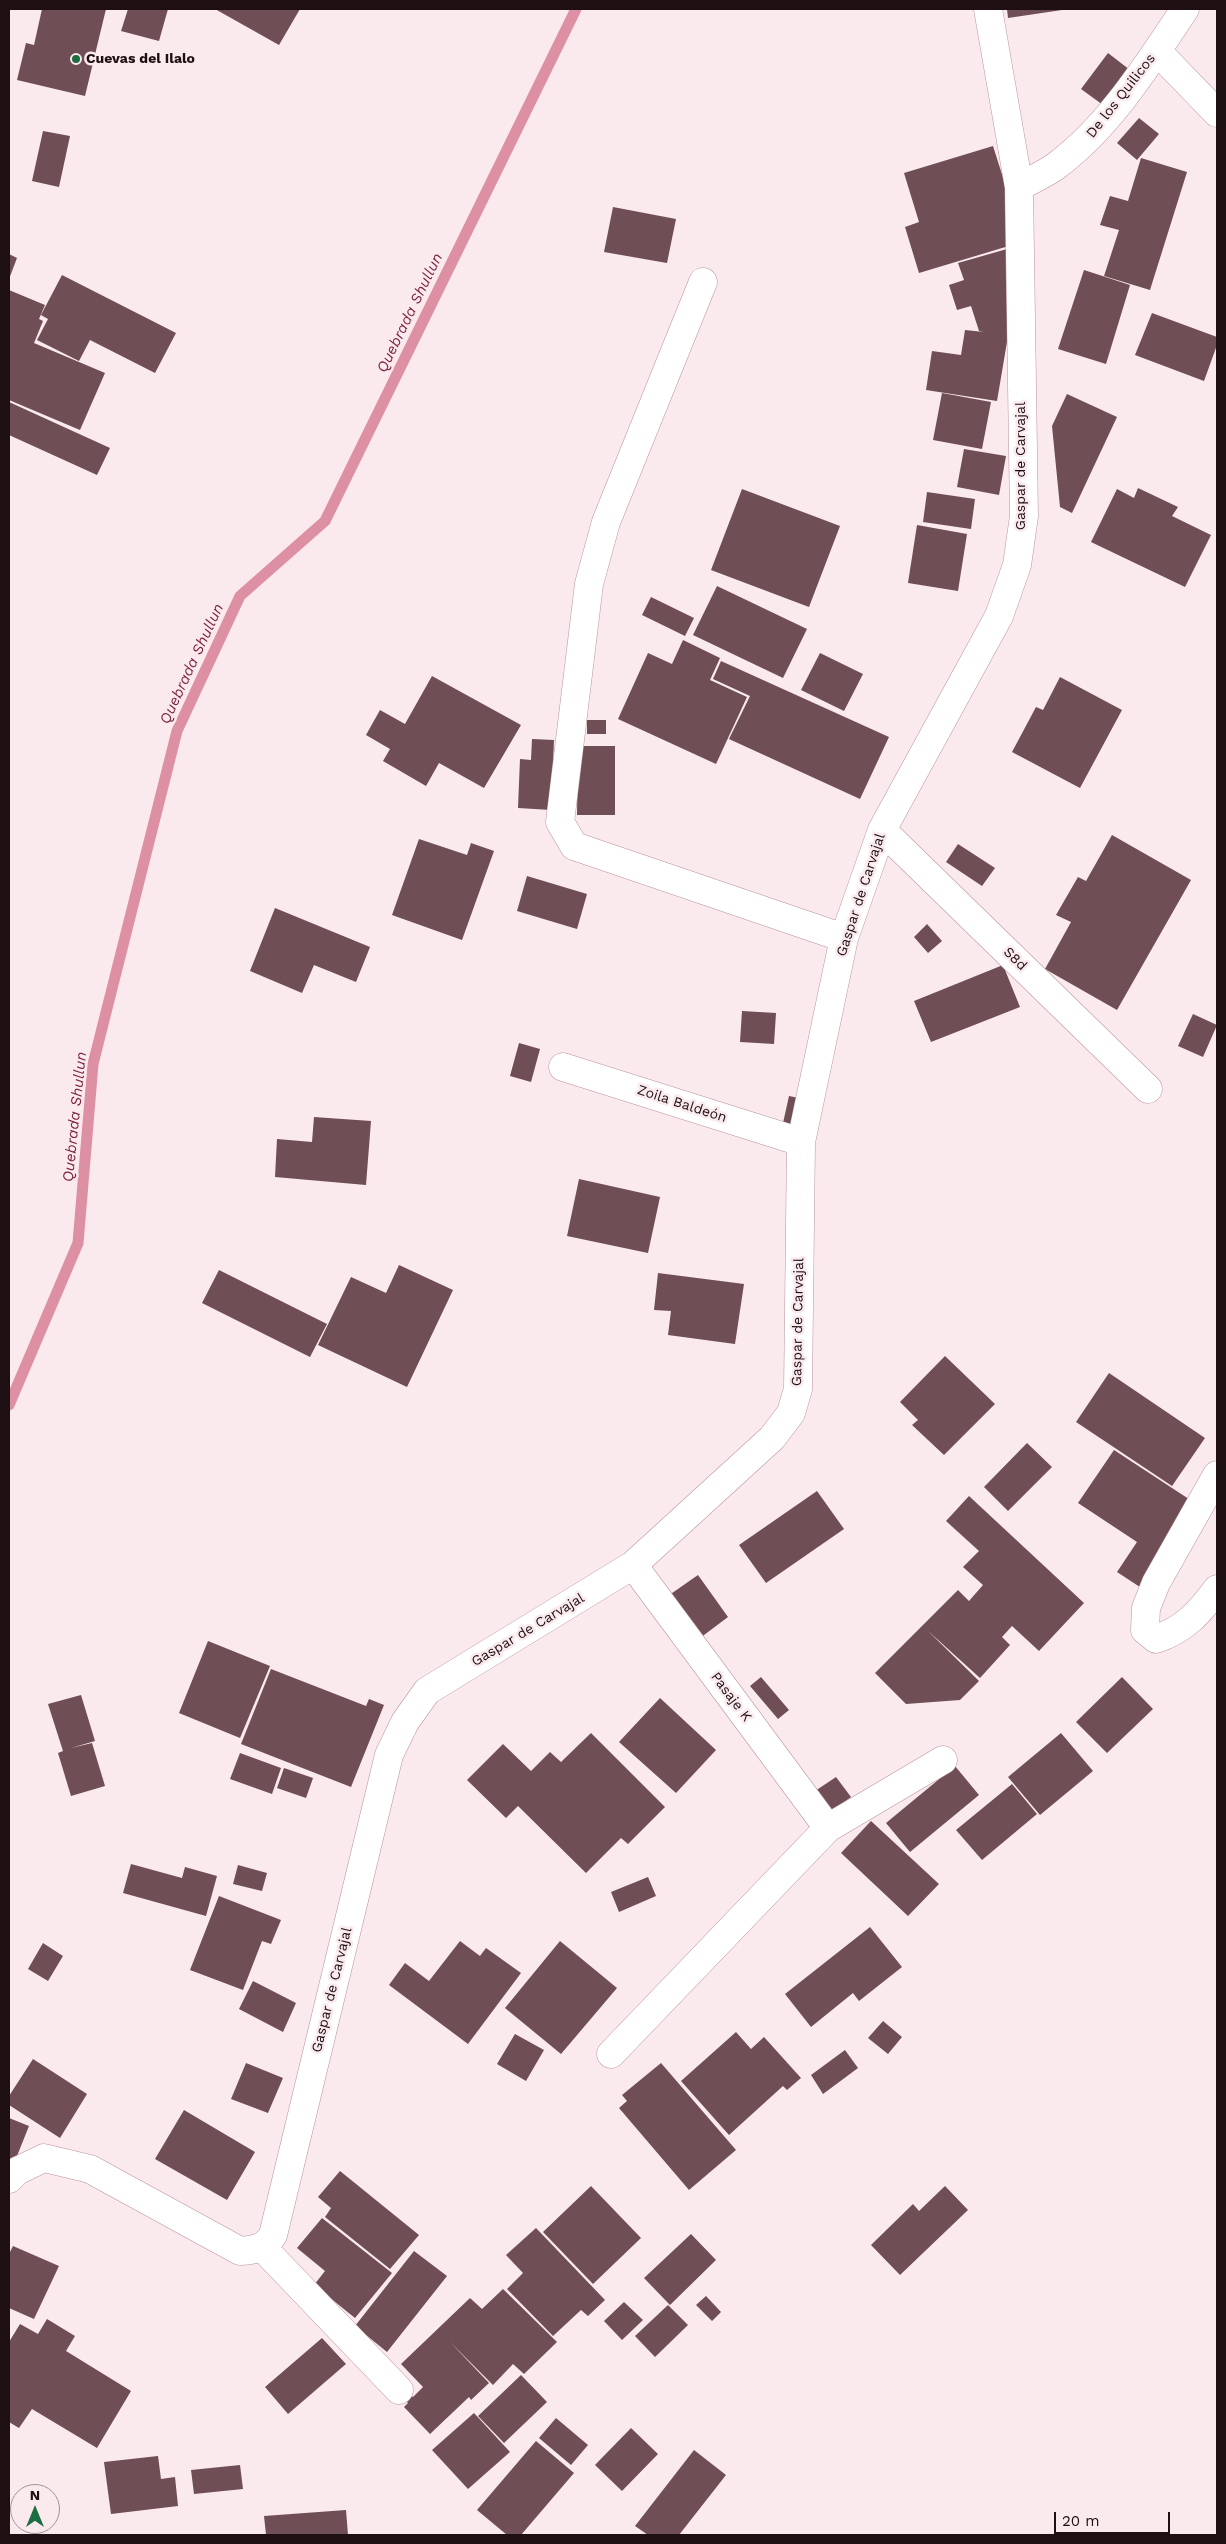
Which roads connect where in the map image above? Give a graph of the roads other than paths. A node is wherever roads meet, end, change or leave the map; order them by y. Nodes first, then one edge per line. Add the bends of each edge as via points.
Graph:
1 (988, 9) edge
2 (1185, 9) edge
3 (1157, 51) junction
4 (1217, 113) edge
5 (1019, 187) junction
6 (703, 282) dead end
7 (882, 830) junction
8 (844, 938) junction
9 (563, 1067) dead end
10 (1148, 1088) dead end
11 (802, 1142) junction
12 (1217, 1475) edge
13 (634, 1565) junction
14 (1217, 1589) edge
15 (944, 1760) dead end
16 (828, 1828) junction
17 (611, 2054) dead end
18 (9, 2179) edge
19 (262, 2248) junction
20 (399, 2390) dead end

1 - 5 street, Gaspar de Carvajal
2 - 3 street, De los Quilicos
3 - 4 street
3 - 5 street, De los Quilicos via 1082,145 1054,167
5 - 7 street, Gaspar de Carvajal via 1024,516 1017,565 999,616
6 - 8 street via 606,522 589,584 560,822 574,846
7 - 8 street, Gaspar de Carvajal
7 - 10 street, S8d
8 - 11 street, Gaspar de Carvajal
9 - 11 street, Zoila Baldeón
11 - 13 street, Gaspar de Carvajal via 798,1389 791,1413 772,1438
12 - 14 street via 1156,1583 1146,1608 1145,1630 1156,1639 1174,1634 1189,1623
13 - 16 street, Pasaje K
13 - 19 street, Gaspar de Carvajal via 427,1691 405,1722 389,1755 273,2235
15 - 16 street
16 - 17 street
18 - 19 street via 17,2171 44,2158 90,2169 240,2251
19 - 20 street

